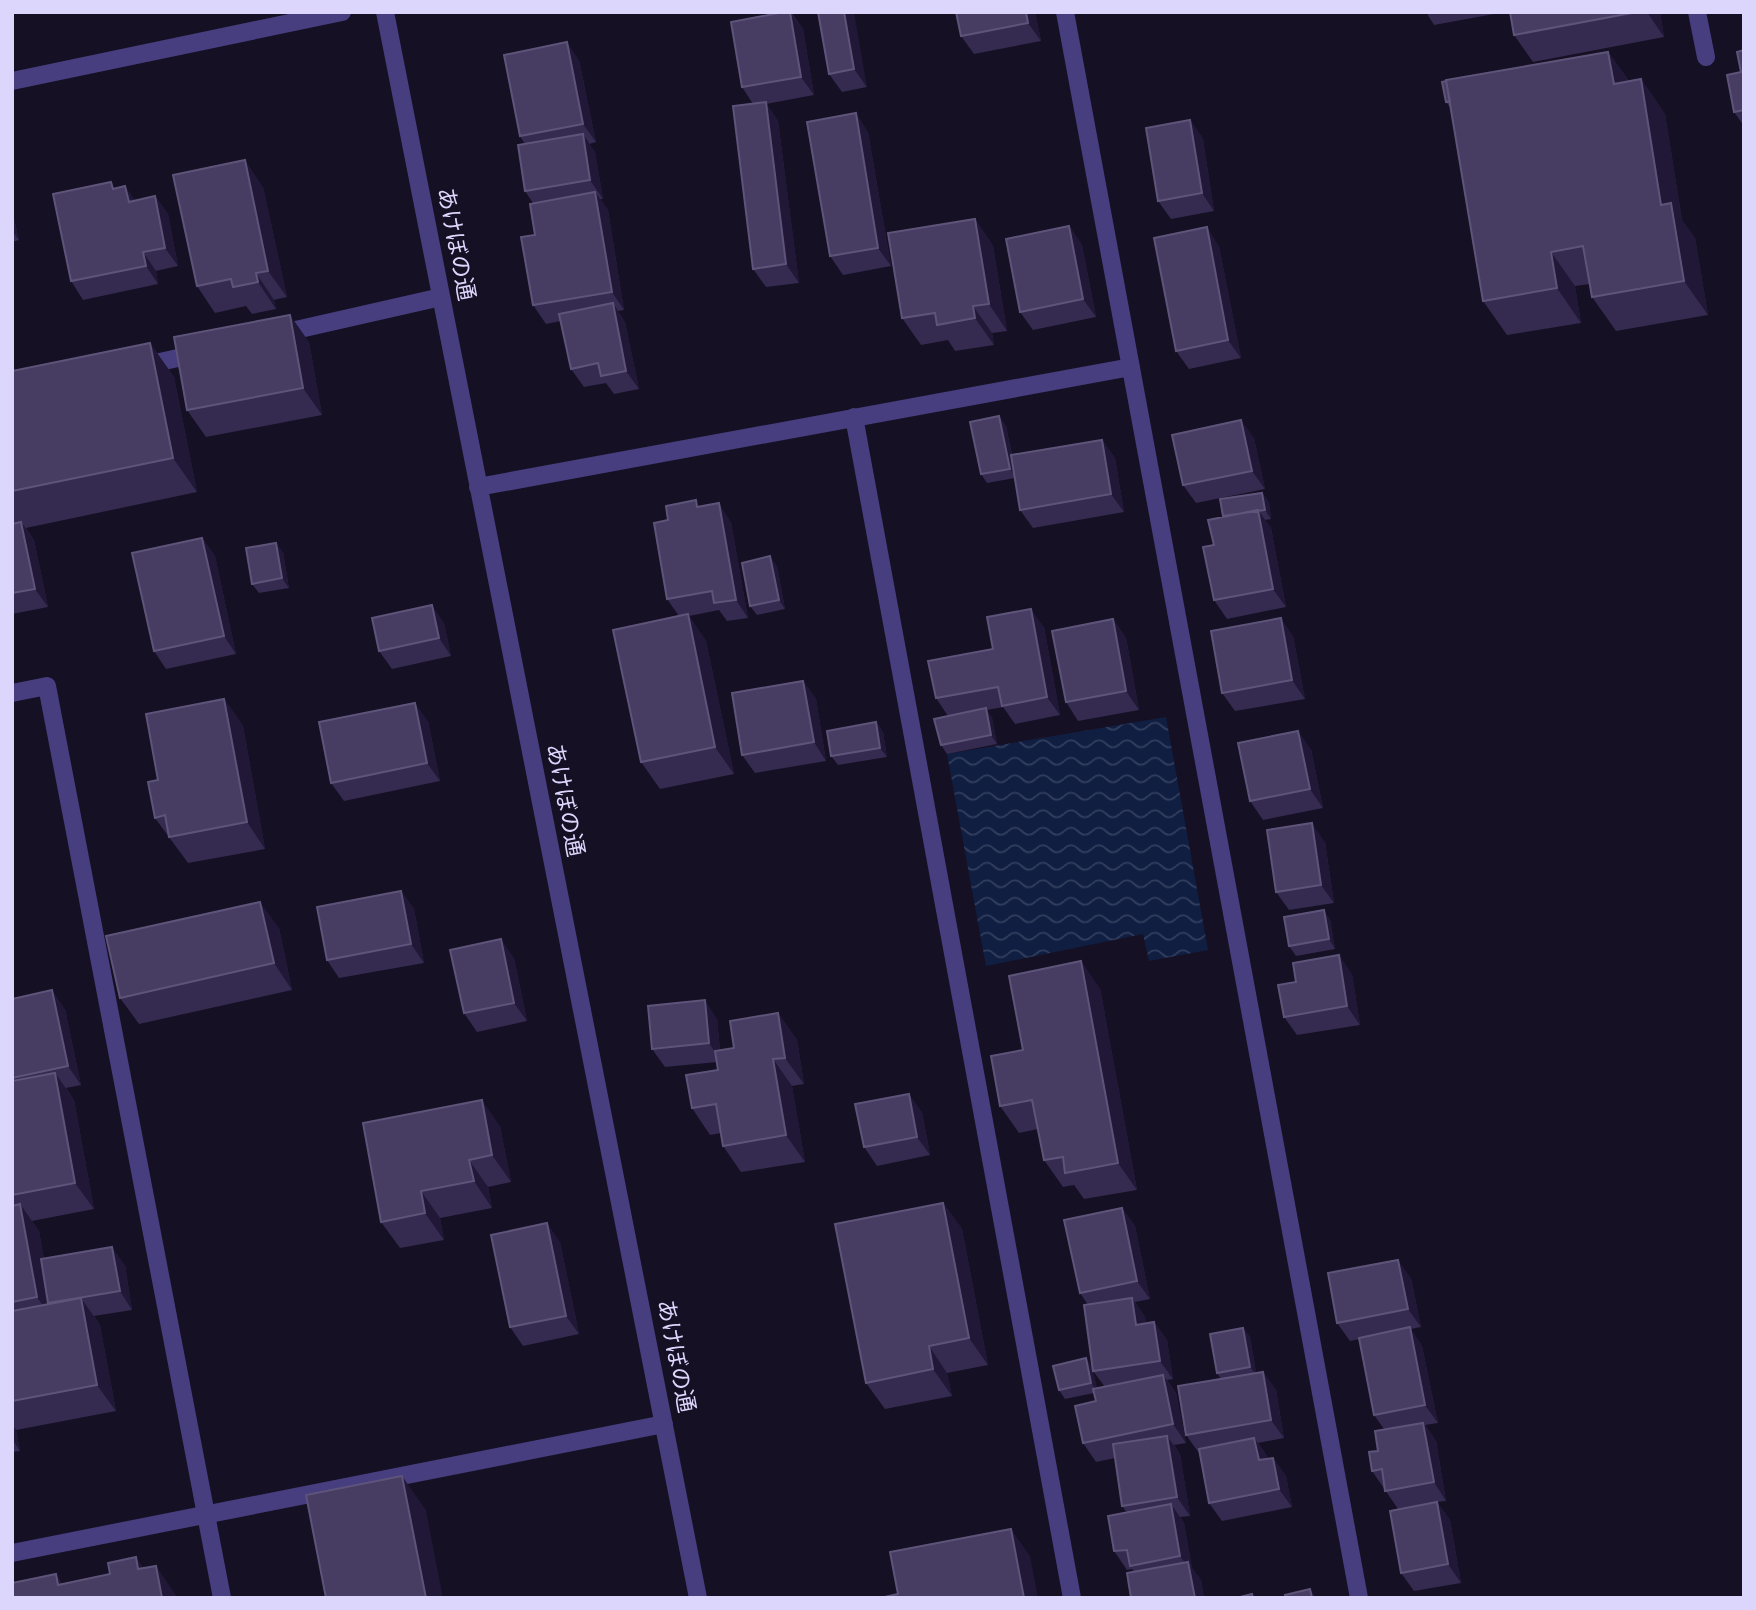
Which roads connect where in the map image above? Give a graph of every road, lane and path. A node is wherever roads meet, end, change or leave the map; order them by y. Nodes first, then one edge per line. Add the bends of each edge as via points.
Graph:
1 (342, 12) edge
2 (385, 12) edge
3 (1065, 12) edge
4 (1697, 12) edge
5 (1706, 57) dead end
6 (12, 81) edge
7 (442, 297) junction
8 (254, 340) edge
9 (214, 349) edge
10 (1131, 368) junction
11 (120, 371) edge
12 (854, 417) junction
13 (478, 487) junction
14 (12, 692) edge
15 (664, 1424) junction
16 (206, 1515) junction
17 (12, 1553) edge
18 (222, 1598) edge
19 (698, 1598) edge
20 (1072, 1598) edge
21 (1359, 1598) edge

1 - 6 street
2 - 7 street, あけぼの通
3 - 10 street
4 - 5 street
7 - 8 street
7 - 13 street, あけぼの通
9 - 11 street
10 - 12 street
10 - 21 street
12 - 13 street
12 - 20 street
13 - 15 street, あけぼの通
14 - 16 street via 47,686
15 - 16 street
15 - 19 street, あけぼの通
16 - 17 street
16 - 18 street

